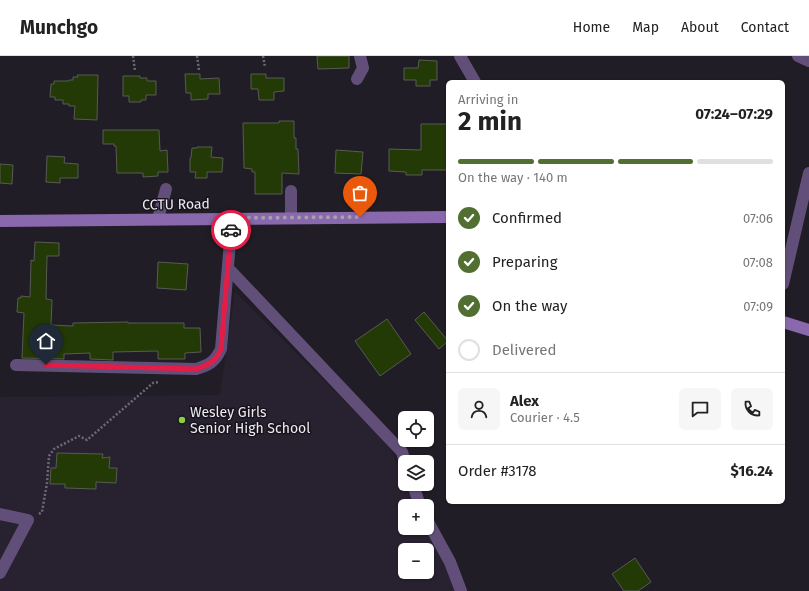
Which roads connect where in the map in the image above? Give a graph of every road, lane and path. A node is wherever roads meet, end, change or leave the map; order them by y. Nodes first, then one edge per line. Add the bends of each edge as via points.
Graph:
1 (133, 56) edge
2 (197, 56) edge
3 (263, 56) edge
4 (360, 56) edge
5 (460, 56) edge
6 (798, 56) edge
7 (809, 61) edge
8 (265, 67) dead end
9 (199, 70) dead end
10 (136, 71) dead end
11 (356, 79) dead end
12 (474, 80) edge
13 (809, 173) edge
14 (166, 189) dead end
15 (291, 191) dead end
16 (446, 217) edge
17 (232, 218) junction
18 (291, 218) junction
19 (158, 219) junction
20 (0, 221) edge
21 (228, 268) junction
22 (785, 275) edge
23 (785, 323) edge
24 (809, 330) edge
25 (16, 365) dead end
26 (161, 382) dead end
27 (403, 455) edge
28 (0, 514) edge
29 (28, 520) junction
30 (434, 533) edge
31 (0, 574) edge
32 (461, 591) edge

1 - 10 path
2 - 9 path
3 - 8 path
4 - 11 street via 363,68
5 - 12 street
6 - 7 street
13 - 22 street
14 - 19 street
15 - 18 street
16 - 18 street, CCTU Road
17 - 18 street, CCTU Road
17 - 19 street, CCTU Road
17 - 21 street
19 - 20 street, CCTU Road
21 - 25 street via 221,349 217,358 207,365 196,369
21 - 27 street
23 - 24 street
26 - 29 path via 153,383 87,440 78,436 54,449 49,456 42,512
28 - 29 street
29 - 31 street
30 - 32 street via 450,562

